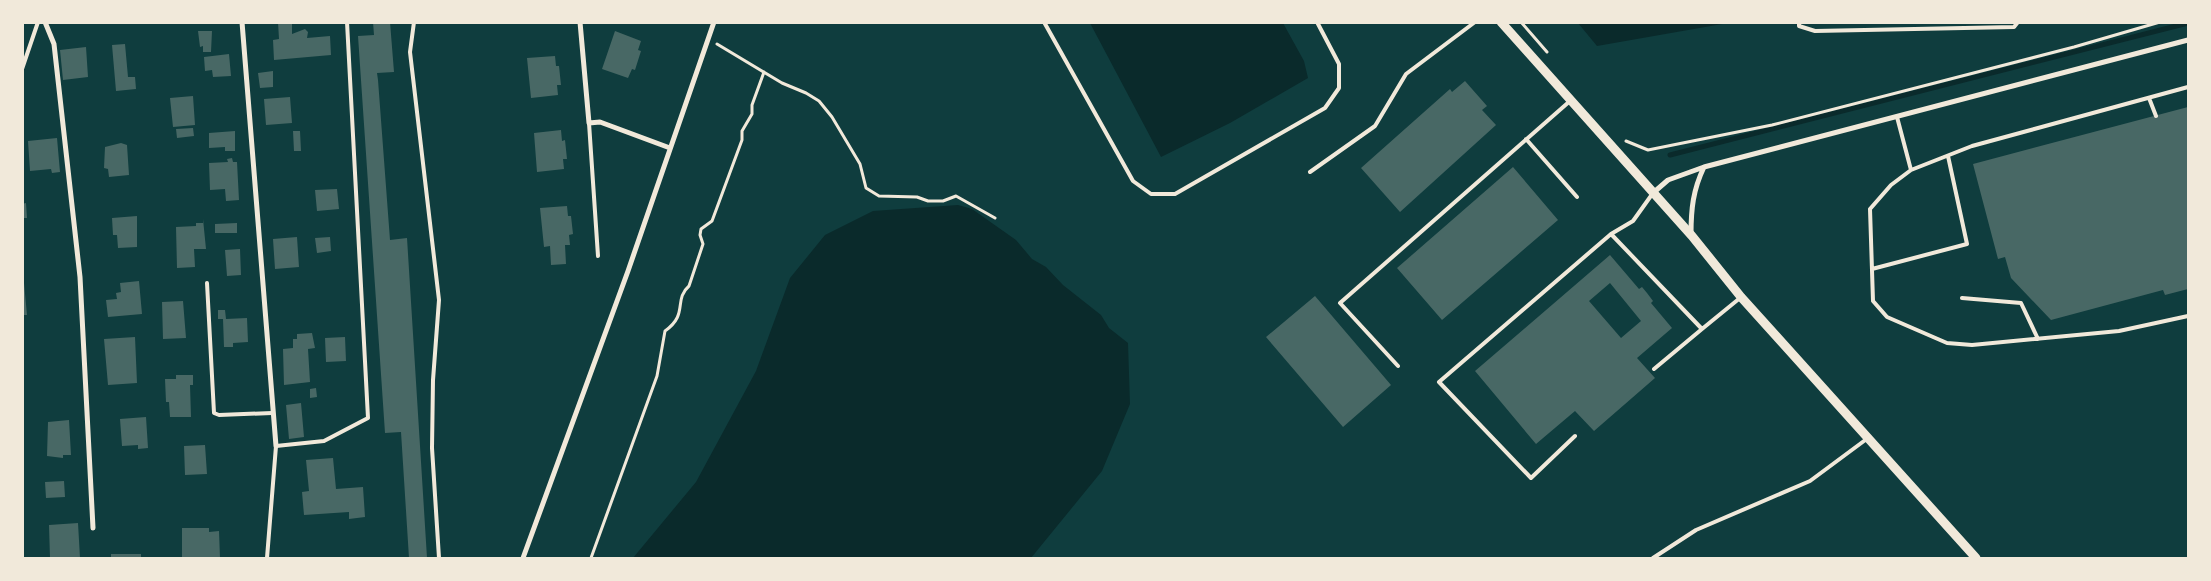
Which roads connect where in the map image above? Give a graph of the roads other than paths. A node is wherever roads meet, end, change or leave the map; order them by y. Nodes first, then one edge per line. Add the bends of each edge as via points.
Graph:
1 (38, 22) edge
2 (46, 22) edge
3 (242, 22) edge
4 (348, 22) edge
5 (414, 22) edge
6 (580, 22) edge
7 (714, 22) edge
8 (1044, 22) edge
9 (1317, 22) edge
10 (1475, 22) edge
11 (1502, 22) edge
12 (1799, 22) edge
13 (2018, 22) edge
14 (2188, 40) edge
15 (24, 61) edge
16 (22, 69) edge
17 (2188, 87) edge
18 (2149, 98) junction
19 (1571, 100) junction
20 (2156, 116) dead end
21 (1897, 117) junction
22 (588, 123) junction
23 (1526, 138) junction
24 (670, 148) junction
25 (1948, 156) junction
26 (1704, 167) junction
27 (1910, 170) junction
28 (1310, 172) dead end
29 (1653, 193) junction
30 (1577, 198) dead end
31 (1611, 234) junction
32 (1692, 236) junction
33 (598, 256) dead end
34 (1872, 269) junction
35 (207, 283) dead end
36 (1741, 297) junction
37 (1962, 298) dead end
38 (2188, 316) edge
39 (1702, 329) junction
40 (2038, 339) junction
41 (1398, 366) dead end
42 (1654, 369) dead end
43 (272, 413) junction
44 (1575, 436) dead end
45 (1868, 438) junction
46 (276, 446) junction
47 (93, 528) dead end
48 (267, 558) edge
49 (439, 558) edge
50 (524, 558) edge
51 (1653, 558) edge
52 (1976, 558) edge

1 - 15 lane
2 - 47 street via 54,44 80,277
3 - 43 street
4 - 46 lane via 368,418 324,441
5 - 49 lane via 410,52 439,300 432,448
6 - 22 street
7 - 24 street
8 - 9 lane via 1133,181 1151,194 1175,194 1325,108 1339,88 1339,64
10 - 28 lane via 1406,74 1375,126
11 - 19 street
12 - 13 lane via 1799,26 1816,31 2014,26
14 - 21 street
15 - 16 lane
17 - 18 lane
18 - 20 lane
18 - 25 lane via 1972,146
19 - 23 lane
19 - 29 street
21 - 26 street
21 - 27 lane
22 - 24 street via 600,122
22 - 33 lane
23 - 30 lane
23 - 41 lane via 1340,303
24 - 50 street
25 - 27 lane
25 - 34 lane via 1967,244
26 - 29 street via 1668,180
26 - 32 street via 1691,204
27 - 34 lane via 1891,185 1870,209
29 - 31 lane via 1633,221
29 - 32 street
31 - 39 lane
31 - 44 lane via 1439,382 1531,478
32 - 36 street
34 - 40 lane via 1873,301 1887,318 1948,343 1972,346
35 - 43 lane via 214,413
36 - 39 lane
36 - 45 street
37 - 40 lane via 2020,303
38 - 40 lane via 2119,331
39 - 42 lane
43 - 46 street
45 - 51 lane via 1810,481 1696,530
45 - 52 street
46 - 48 lane

